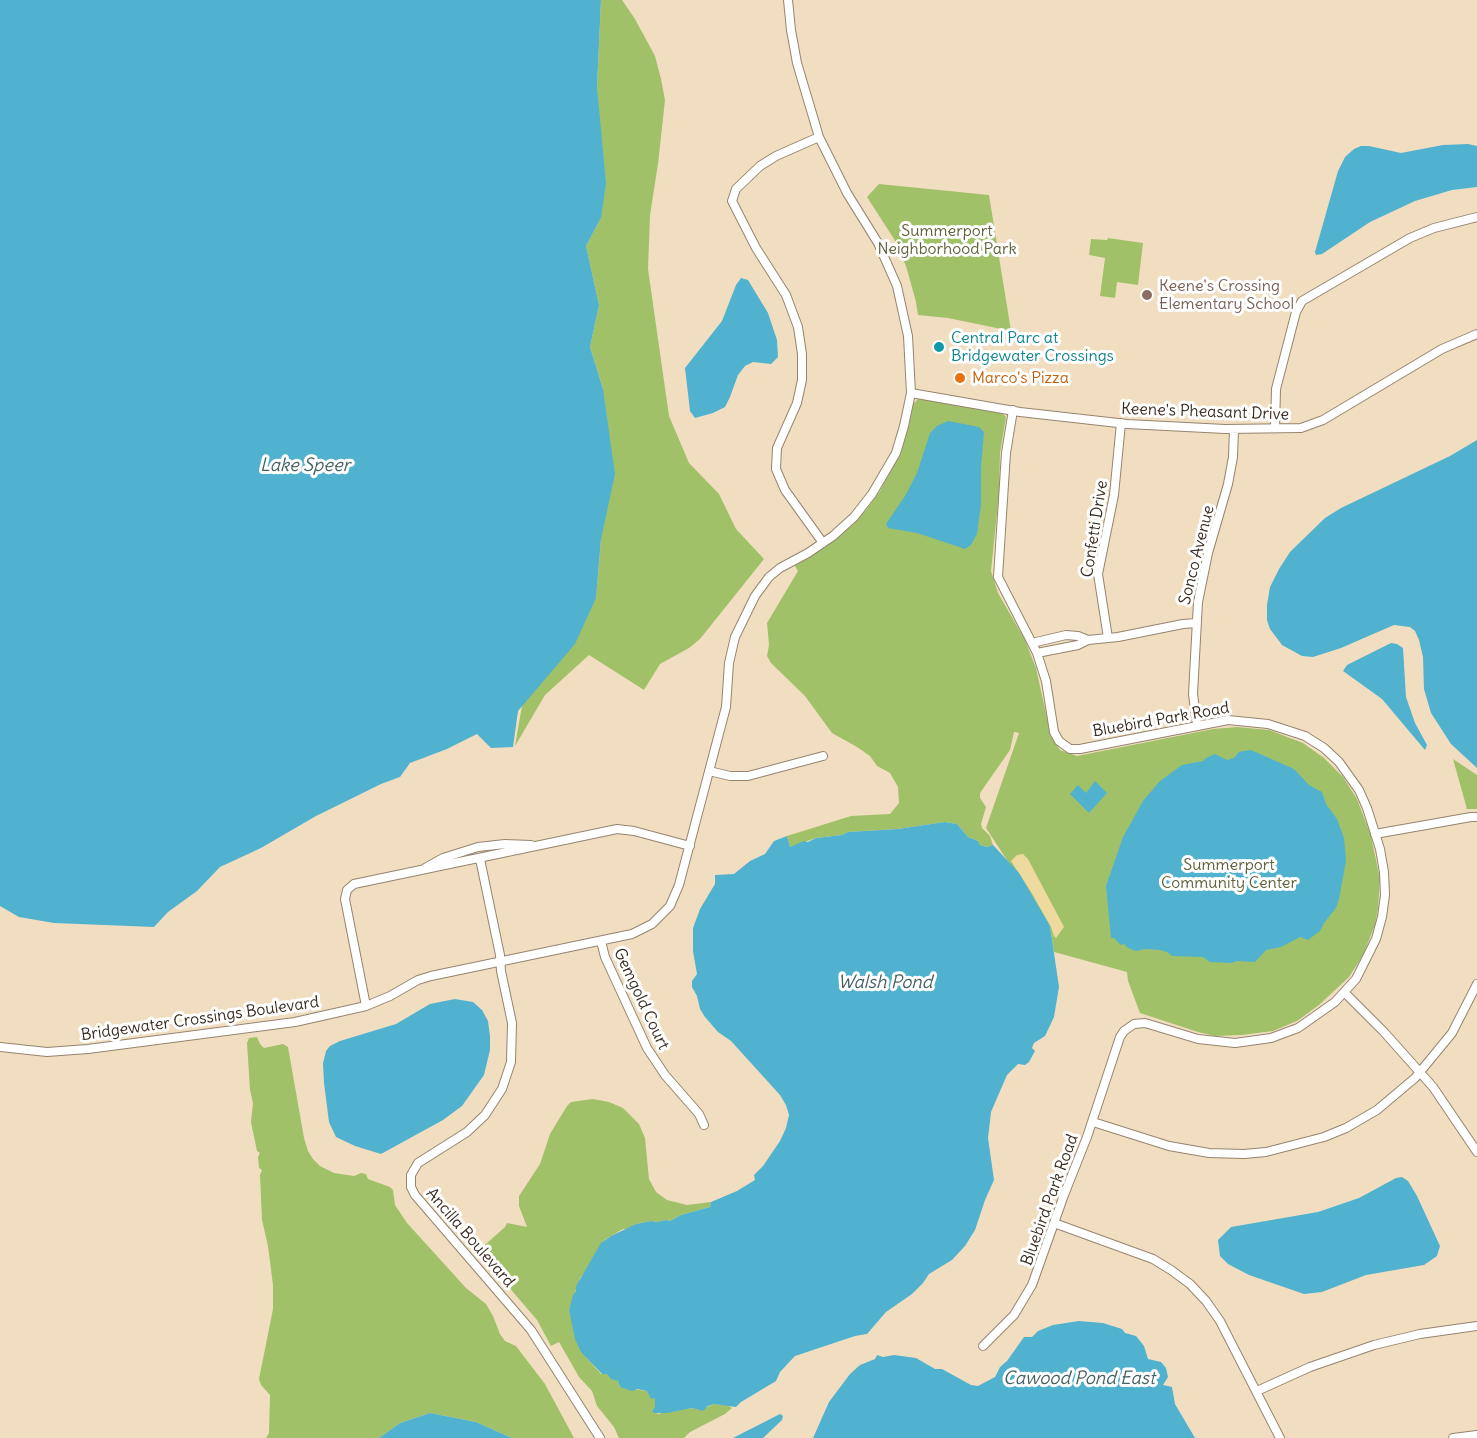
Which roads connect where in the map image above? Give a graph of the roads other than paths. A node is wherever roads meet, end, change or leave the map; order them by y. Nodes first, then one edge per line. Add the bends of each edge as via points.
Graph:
1 (788, 0) edge
2 (819, 137) junction
3 (1477, 217) edge
4 (1477, 334) edge
5 (910, 393) junction
6 (1013, 410) junction
7 (1121, 423) junction
8 (1275, 428) junction
9 (1234, 429) junction
10 (823, 543) junction
11 (1196, 623) junction
12 (1108, 638) junction
13 (1088, 640) junction
14 (1032, 643) junction
15 (1037, 653) junction
16 (1197, 725) junction
17 (823, 756) dead end
18 (709, 771) junction
19 (1477, 817) edge
20 (1376, 834) junction
21 (536, 846) junction
22 (690, 846) junction
23 (480, 859) junction
24 (424, 869) junction
25 (601, 941) junction
26 (501, 962) junction
27 (1477, 984) edge
28 (1345, 993) junction
29 (366, 1006) junction
30 (0, 1047) edge
31 (1420, 1073) junction
32 (1093, 1122) junction
33 (704, 1125) dead end
34 (1477, 1152) edge
35 (1054, 1223) junction
36 (1477, 1326) edge
37 (983, 1346) dead end
38 (1257, 1391) junction
39 (1477, 1435) edge
40 (600, 1438) edge
41 (1280, 1438) edge
42 (1453, 1438) edge

1 - 2 street, Bridgewater Crossings Boulevard via 797,63
2 - 5 street, Bridgewater Crossings Boulevard via 879,243 894,278 907,330
2 - 10 street via 760,166 736,189 732,201 786,295 798,327 802,380 797,403 777,448 776,469 785,490
3 - 8 street via 1410,238 1302,302 1276,389
4 - 8 street, Keene's Pheasant Drive via 1442,349 1316,424
5 - 6 street, Keene's Pheasant Drive
5 - 10 street, Bridgewater Crossings Boulevard via 899,444 882,480 854,516
6 - 7 street, Keene's Pheasant Drive
6 - 14 street, Bluebird Park Road via 997,571 1001,587
7 - 9 street, Keene's Pheasant Drive
7 - 12 street, Confetti Drive via 1116,488 1098,574
8 - 9 street, Keene's Pheasant Drive
9 - 11 street, Sonco Avenue via 1228,484 1202,579
10 - 18 street, Bridgewater Crossings Boulevard via 775,572 751,603 731,649 727,701
11 - 12 street
11 - 16 street, Sonco Avenue via 1193,694
12 - 13 street
13 - 14 street via 1066,635
13 - 15 street
14 - 15 street, Bluebird Park Road
15 - 16 street, Bluebird Park Road via 1054,732 1066,747 1080,749
16 - 20 street, Bluebird Park Road via 1228,720 1257,722 1288,729 1314,741 1353,780
17 - 18 street via 748,776
18 - 22 street, Bridgewater Crossings Boulevard
19 - 20 street
20 - 28 street, Bluebird Park Road via 1385,884 1382,917 1366,961
21 - 22 street via 622,829
21 - 23 street
21 - 24 street via 505,844 478,848 443,858
22 - 25 street, Bridgewater Crossings Boulevard via 674,899 664,912 639,931
23 - 24 street
23 - 26 street, Ancilla Boulevard
24 - 29 street via 358,883 347,890 345,904
25 - 26 street, Bridgewater Crossings Boulevard
25 - 33 street, Gemgold Court via 647,1048
26 - 29 street, Bridgewater Crossings Boulevard via 425,978
26 - 40 street, Ancilla Boulevard via 513,1038 505,1083 474,1127 418,1163 411,1174 411,1187 531,1330
27 - 31 street via 1452,1033
28 - 31 street
28 - 32 street, Bluebird Park Road via 1298,1028 1252,1042 1212,1042 1145,1023 1131,1025 1120,1037
29 - 30 street, Bridgewater Crossings Boulevard via 276,1025 88,1049 47,1052
31 - 32 street via 1389,1101 1353,1124 1324,1137 1275,1150 1236,1154 1192,1151
31 - 34 street
32 - 35 street, Bluebird Park Road
35 - 37 street, Bluebird Park Road via 1028,1293 1008,1322
35 - 38 street via 1153,1259 1184,1279 1215,1314
36 - 38 street via 1374,1345
38 - 41 street
39 - 42 street

